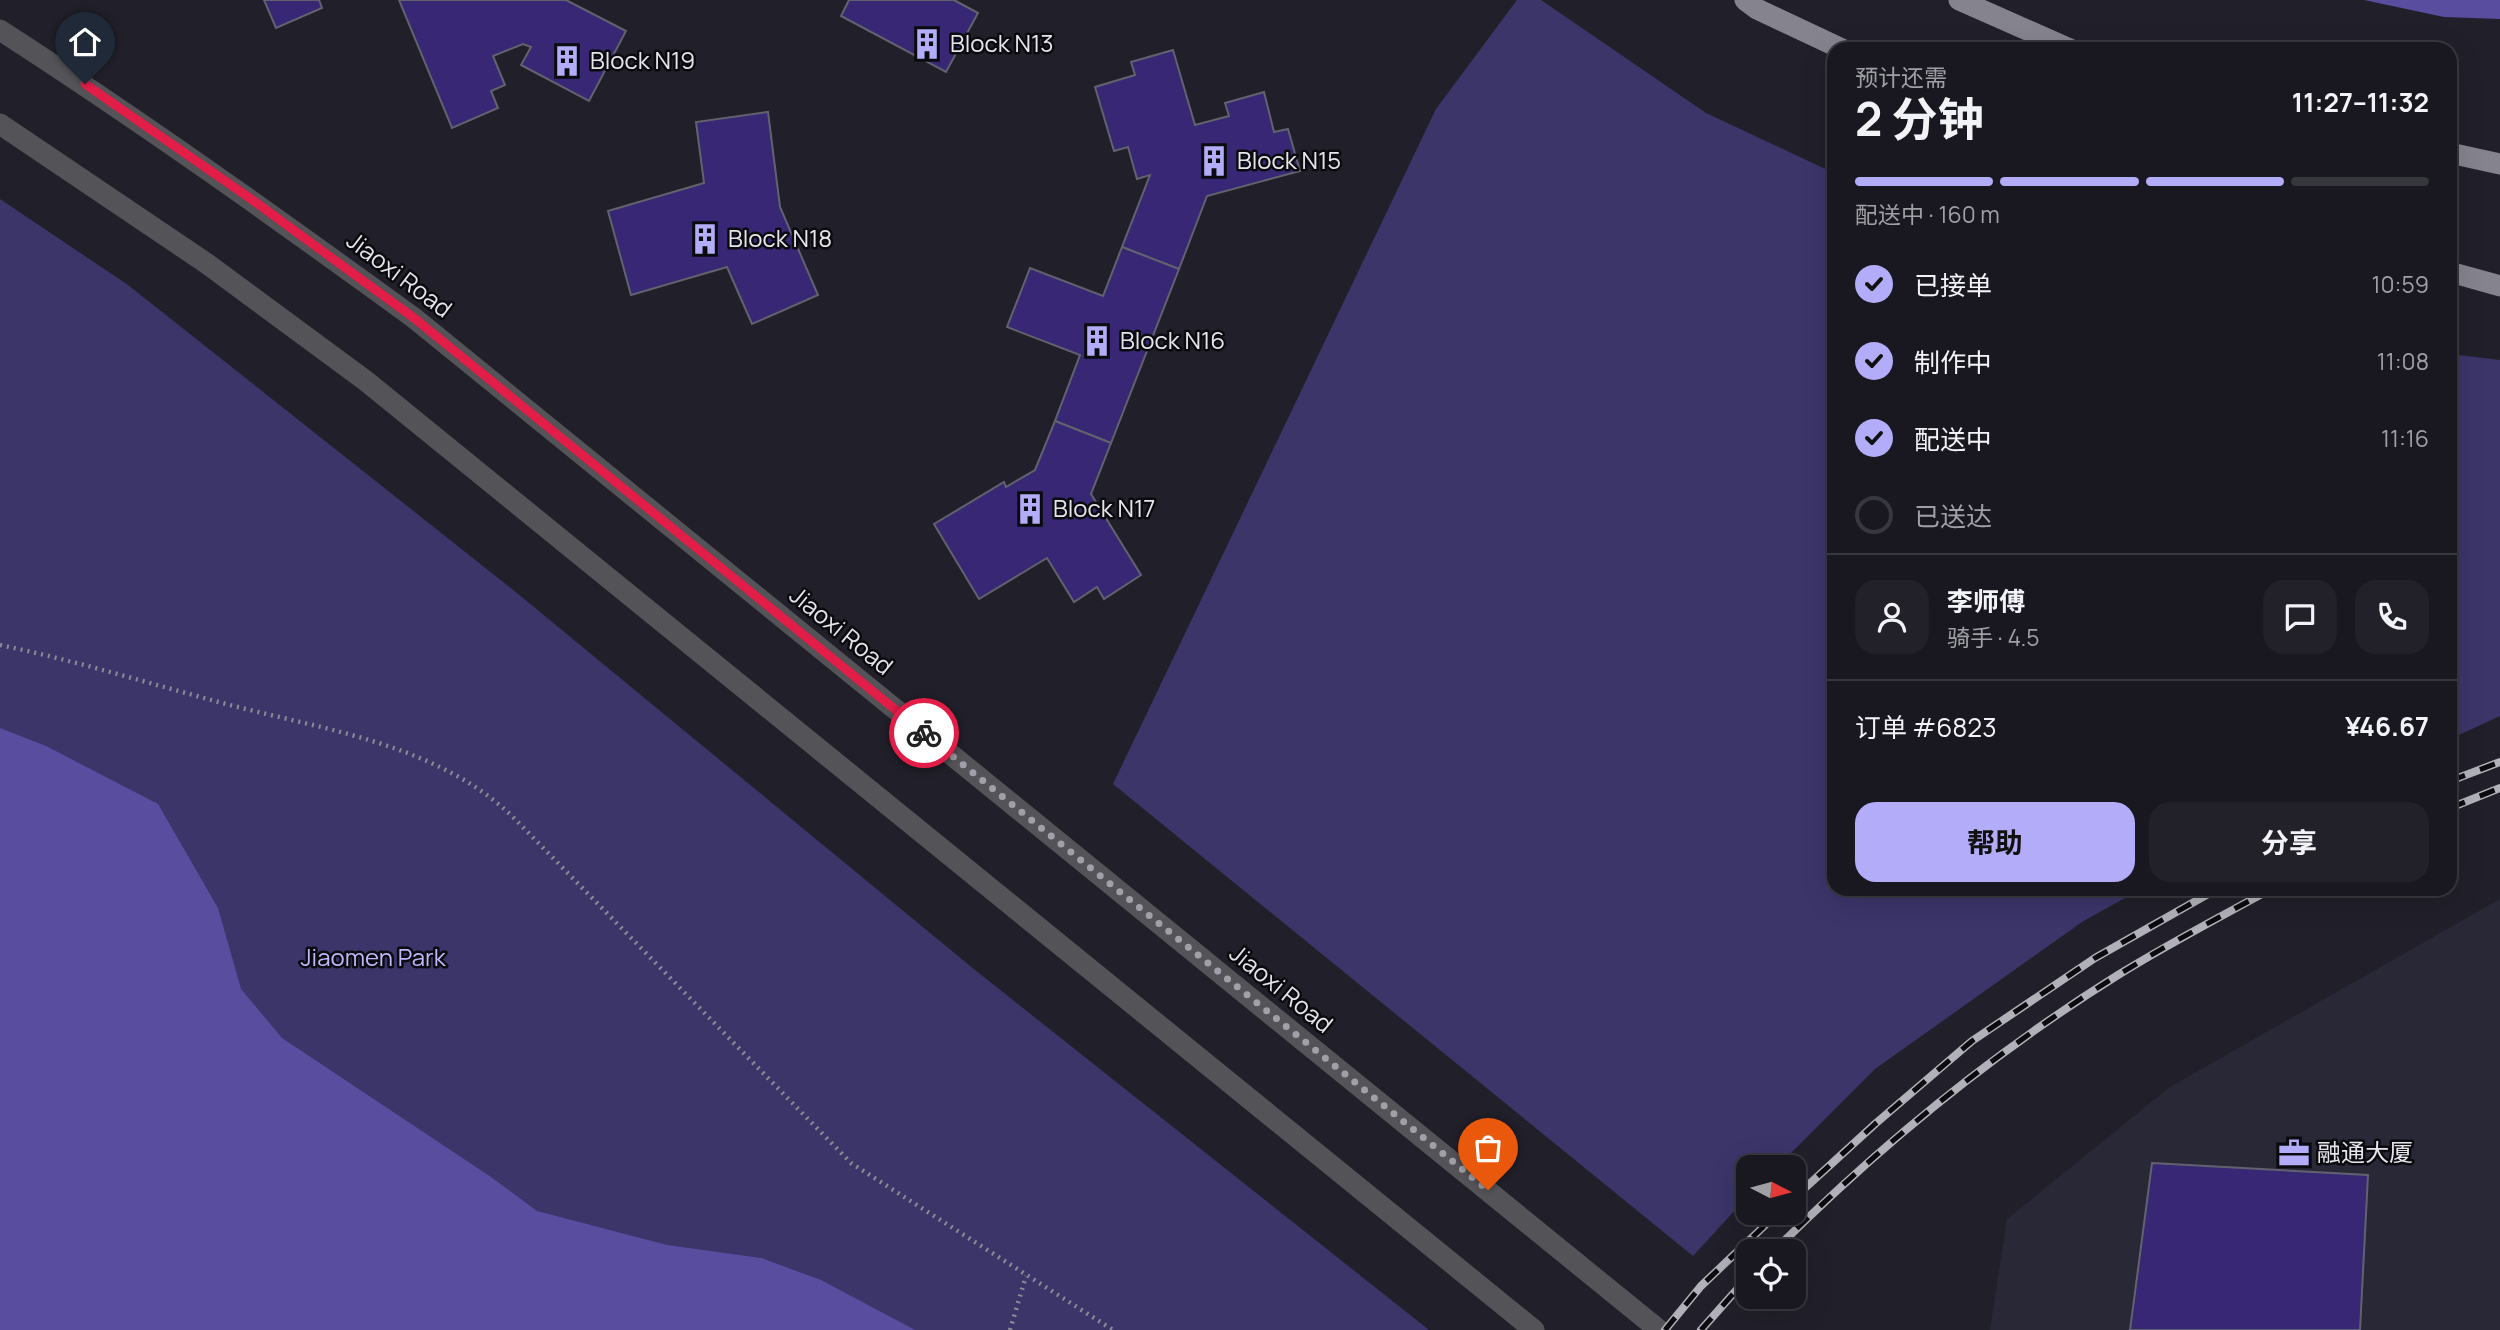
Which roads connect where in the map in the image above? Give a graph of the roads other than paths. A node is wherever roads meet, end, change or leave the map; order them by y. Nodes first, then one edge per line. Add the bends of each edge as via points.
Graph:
1 (1734, 0) edge
2 (1959, 0) edge
3 (1751, 5) edge
4 (0, 30) edge
5 (1828, 42) edge
6 (2054, 42) edge
7 (0, 124) edge
8 (2457, 155) edge
9 (2500, 164) edge
10 (2457, 274) edge
11 (2500, 286) edge
12 (1534, 1330) edge
13 (1659, 1330) edge

1 - 3 main road
2 - 6 main road
3 - 5 main road
4 - 13 street, Jiaoxi Road via 251,199 414,318
7 - 12 street via 206,263 366,381
8 - 9 main road
10 - 11 main road

